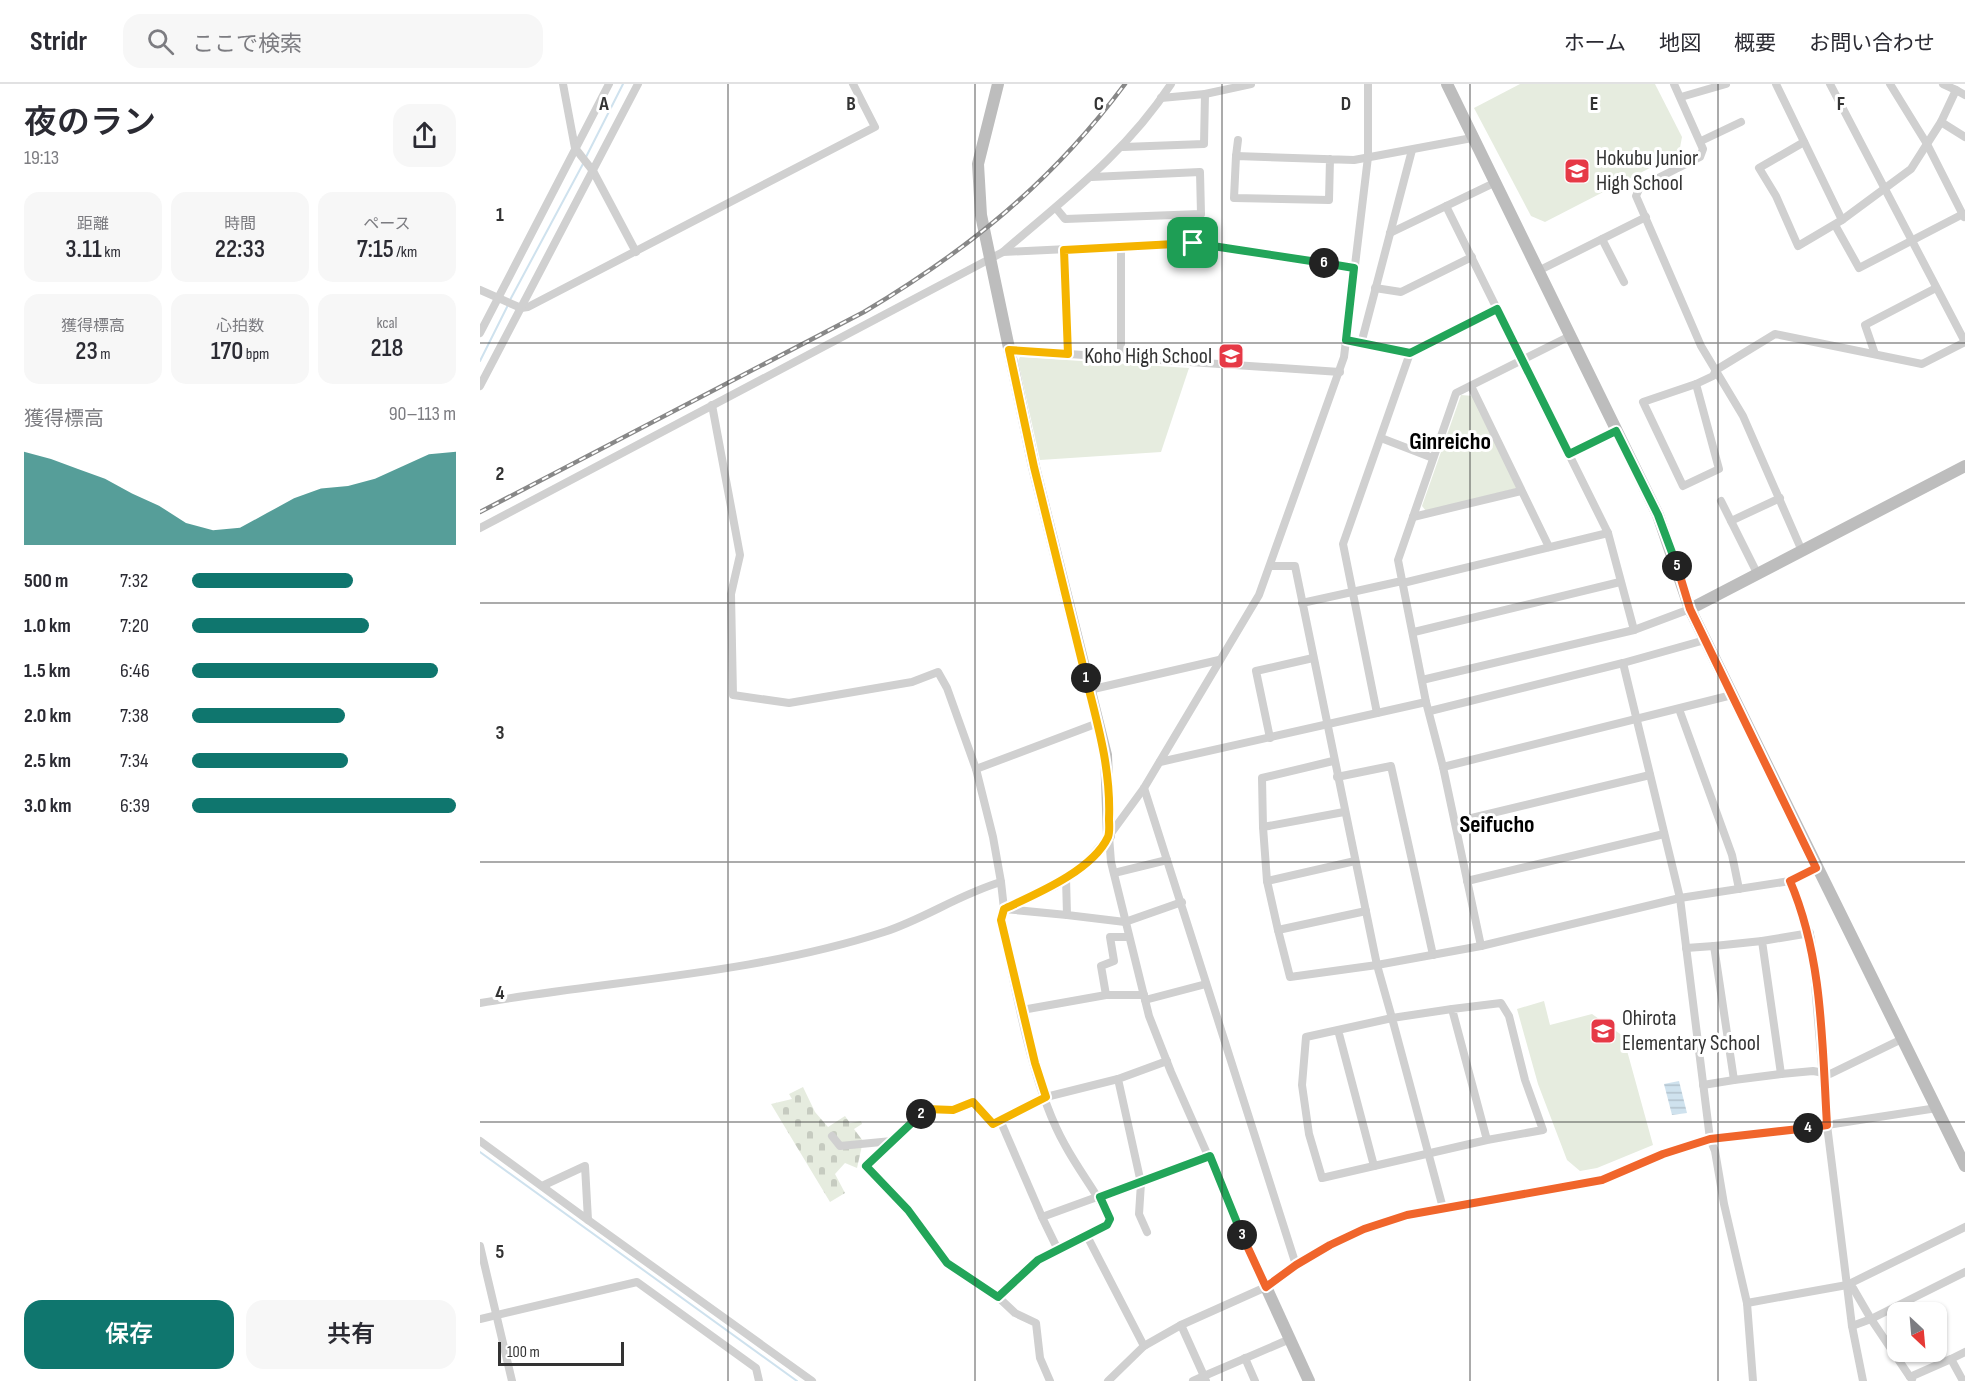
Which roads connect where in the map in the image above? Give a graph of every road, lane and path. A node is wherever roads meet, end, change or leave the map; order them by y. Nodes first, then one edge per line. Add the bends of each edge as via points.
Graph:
1 (563, 84) edge
2 (609, 84) edge
3 (639, 84) edge
4 (853, 84) edge
5 (998, 84) edge
6 (1171, 84) edge
7 (1251, 84) edge
8 (1368, 84) edge
9 (1447, 84) edge
10 (1674, 84) edge
11 (1726, 84) edge
12 (1776, 84) edge
13 (1830, 84) edge
14 (1943, 84) edge
15 (1892, 85) edge
16 (1956, 90) junction
17 (1205, 94) junction
18 (1965, 95) edge
19 (1681, 97) junction
20 (1161, 98) junction
21 (1741, 122) dead end
22 (1941, 122) junction
23 (1965, 137) edge
24 (1472, 138) junction
25 (1238, 140) dead end
26 (1701, 141) junction
27 (1804, 142) junction
28 (1927, 144) junction
29 (1123, 147) junction
30 (575, 148) junction
31 (1412, 150) junction
32 (1236, 156) junction
33 (1368, 157) junction
34 (1330, 159) junction
35 (593, 171) junction
36 (1092, 177) junction
37 (1494, 183) junction
38 (1885, 187) junction
39 (1446, 206) junction
40 (1056, 208) junction
41 (1646, 217) junction
42 (1964, 217) edge
43 (1838, 222) junction
44 (1390, 233) junction
45 (1602, 239) junction
46 (1912, 240) junction
47 (1121, 247) junction
48 (1064, 250) junction
49 (636, 252) junction
50 (997, 255) junction
51 (1472, 257) junction
52 (1354, 268) junction
53 (1538, 271) junction
54 (1624, 282) dead end
55 (1375, 288) junction
56 (1936, 288) junction
57 (480, 290) edge
58 (499, 296) junction
59 (521, 308) junction
60 (1497, 309) junction
61 (480, 333) edge
62 (1570, 336) junction
63 (1346, 340) junction
64 (1965, 342) edge
65 (1361, 344) junction
66 (1009, 350) junction
67 (1410, 353) junction
68 (1068, 354) junction
69 (1875, 354) junction
70 (1120, 358) junction
71 (1522, 360) junction
72 (1716, 370) junction
73 (1340, 372) junction
74 (1696, 384) junction
75 (480, 386) edge
76 (1471, 386) junction
77 (712, 405) junction
78 (1616, 431) junction
79 (1381, 438) junction
80 (1569, 454) junction
81 (1434, 458) junction
82 (1965, 466) edge
83 (1521, 491) junction
84 (1779, 498) junction
85 (1721, 501) dead end
86 (1413, 517) junction
87 (1731, 521) junction
88 (480, 528) edge
89 (1608, 533) junction
90 (1549, 547) junction
91 (1802, 551) junction
92 (1271, 566) junction
93 (1758, 575) junction
94 (1403, 582) junction
95 (1620, 582) junction
96 (1352, 592) junction
97 (1302, 603) junction
98 (1690, 609) junction
99 (1634, 630) junction
100 (1414, 632) junction
101 (1705, 640) junction
102 (1313, 658) junction
103 (1220, 660) junction
104 (1623, 663) junction
105 (1422, 681) junction
106 (1089, 690) junction
107 (1732, 695) junction
108 (1428, 707) junction
109 (1679, 709) junction
110 (1377, 713) junction
111 (1637, 719) junction
112 (1098, 723) junction
113 (1327, 725) junction
114 (1270, 738) junction
115 (1333, 761) junction
116 (1160, 762) junction
117 (1443, 767) junction
118 (976, 769) junction
119 (1650, 775) junction
120 (1337, 777) junction
121 (1144, 788) junction
122 (1344, 812) junction
123 (1455, 822) junction
124 (1263, 827) junction
125 (1664, 834) junction
126 (1109, 836) junction
127 (1167, 860) junction
128 (1355, 861) junction
129 (1816, 868) junction
130 (1114, 873) junction
131 (1066, 878) junction
132 (1267, 881) junction
133 (1467, 881) junction
134 (1790, 881) junction
135 (1001, 882) junction
136 (1738, 889) junction
137 (1680, 898) junction
138 (1182, 902) junction
139 (1004, 909) junction
140 (1366, 911) junction
141 (1067, 915) junction
142 (1125, 922) junction
143 (1278, 930) junction
144 (1809, 933) junction
145 (1129, 937) junction
146 (1762, 941) junction
147 (1714, 945) junction
148 (1481, 946) junction
149 (1686, 948) junction
150 (1433, 955) junction
151 (1377, 965) junction
152 (1206, 984) junction
153 (1106, 995) junction
154 (1145, 998) junction
155 (480, 1003) edge
156 (1452, 1009) junction
157 (1022, 1010) junction
158 (1392, 1018) junction
159 (1338, 1030) junction
160 (1902, 1039) junction
161 (1167, 1061) junction
162 (1824, 1072) junction
163 (1781, 1074) junction
164 (1118, 1078) junction
165 (1734, 1080) junction
166 (1703, 1085) junction
167 (1046, 1097) junction
168 (1936, 1108) junction
169 (1000, 1120) junction
170 (1827, 1125) junction
171 (832, 1136) dead end
172 (1710, 1139) junction
173 (1487, 1140) junction
174 (480, 1141) edge
175 (892, 1141) junction
176 (1429, 1152) junction
177 (1210, 1156) junction
178 (1374, 1166) junction
179 (1965, 1166) edge
180 (1142, 1183) junction
181 (542, 1186) junction
182 (1100, 1197) junction
183 (1443, 1208) junction
184 (1042, 1217) junction
185 (588, 1220) junction
186 (1965, 1227) edge
187 (1147, 1232) dead end
188 (1087, 1236) junction
189 (480, 1246) edge
190 (1058, 1250) junction
191 (1296, 1265) junction
192 (1965, 1272) edge
193 (1847, 1285) junction
194 (1266, 1287) junction
195 (998, 1297) junction
196 (1747, 1303) junction
197 (496, 1315) junction
198 (1871, 1318) junction
199 (480, 1319) edge
200 (1181, 1325) junction
201 (1852, 1326) junction
202 (1290, 1339) junction
203 (1144, 1346) junction
204 (1965, 1352) edge
205 (1245, 1358) junction
206 (1951, 1359) junction
207 (1205, 1378) edge
208 (1912, 1379) edge
209 (512, 1381) edge
210 (759, 1381) edge
211 (812, 1381) edge
212 (1051, 1381) edge
213 (1108, 1381) edge
214 (1193, 1381) edge
215 (1256, 1381) edge
216 (1309, 1381) edge
217 (1753, 1381) edge
218 (1863, 1381) edge
219 (1963, 1381) edge

1 - 30 street
2 - 30 street
3 - 35 street
4 - 49 street via 875,127
5 - 50 street via 978,164 981,215
6 - 20 street
7 - 17 street
8 - 33 street
9 - 24 street
10 - 19 street
11 - 19 street
12 - 27 street
13 - 38 street
14 - 16 street
15 - 28 street
16 - 18 street
16 - 22 street
17 - 20 street
17 - 29 street via 1204,144
19 - 26 street
20 - 29 street
21 - 26 street
22 - 23 street
22 - 28 street
24 - 31 street
24 - 37 street
25 - 32 street
26 - 41 street via 1704,149 1700,158 1640,187 1636,196
27 - 43 street
27 - 43 street via 1759,168 1798,246
28 - 38 street via 1911,169
28 - 42 street
29 - 36 street
30 - 35 street
30 - 58 street
31 - 33 street
31 - 44 street
32 - 34 street
32 - 34 street via 1234,198 1329,200
33 - 34 street
33 - 52 street
35 - 49 street
35 - 59 street
36 - 40 street
36 - 40 street via 1200,172 1202,214 1065,219
37 - 39 street
37 - 53 street
38 - 43 street
38 - 46 street
39 - 44 street
39 - 51 street
40 - 50 street
41 - 45 street
41 - 72 street via 1701,346
42 - 46 street
43 - 46 street via 1859,268
44 - 55 street
45 - 53 street
45 - 54 street
46 - 56 street
47 - 48 street
47 - 52 street via 1193,243
47 - 70 street
48 - 50 street
48 - 68 street
49 - 59 street
50 - 66 street
50 - 77 street
51 - 55 street via 1401,292
51 - 60 street
52 - 63 street
53 - 62 street
55 - 65 street
56 - 64 street
56 - 69 street via 1864,325
57 - 58 street
58 - 59 street
58 - 61 street
59 - 75 street
60 - 67 street
60 - 71 street
62 - 71 street
62 - 78 street
63 - 65 street
63 - 73 street
64 - 69 street via 1922,364
65 - 67 street
66 - 68 street
66 - 106 street
67 - 79 street
68 - 70 street
69 - 72 street via 1775,334
70 - 73 street
71 - 76 street
71 - 80 street
72 - 74 street via 1713,376
72 - 84 street via 1743,416
73 - 92 street
74 - 74 street via 1643,402 1683,486 1719,469
76 - 81 street via 1456,393
76 - 83 street
77 - 88 street
77 - 118 street via 740,555 731,594 733,695 789,703 912,682 938,672
78 - 80 street
78 - 98 street via 1666,533
79 - 81 street
79 - 96 street via 1343,544
80 - 89 street
81 - 86 street
82 - 91 street
83 - 86 street
83 - 90 street
84 - 87 street
84 - 91 street
85 - 87 street
86 - 94 street via 1398,560
87 - 93 street
89 - 90 street
89 - 95 street
90 - 94 street
91 - 93 street
92 - 97 street via 1295,566
92 - 103 street via 1259,595
93 - 98 street
94 - 96 street
94 - 100 street
95 - 99 street
95 - 100 street
96 - 97 street
96 - 110 street
97 - 102 street
98 - 99 street
98 - 101 street
99 - 105 street
100 - 105 street
101 - 104 street
101 - 107 street
102 - 113 street
102 - 114 street via 1256,671
103 - 106 street
103 - 116 street
104 - 108 street
104 - 111 street
105 - 108 street
106 - 112 street
107 - 109 street
107 - 129 street
108 - 110 street
108 - 117 street
109 - 111 street
109 - 136 street via 1732,855
110 - 113 street
111 - 117 street
111 - 119 street
112 - 118 street
112 - 126 street via 1107,766
113 - 114 street
113 - 115 street
114 - 116 street
115 - 120 street
115 - 124 street via 1262,778
116 - 121 street
117 - 123 street
118 - 135 street
119 - 123 street
119 - 125 street
120 - 122 street
120 - 150 street via 1392,766
121 - 126 street
121 - 127 street
122 - 124 street
122 - 128 street
123 - 133 street
124 - 132 street
125 - 133 street
125 - 137 street
126 - 130 street
126 - 131 street
127 - 130 street
127 - 138 street
128 - 132 street
128 - 140 street
129 - 134 street
129 - 160 street
130 - 142 street
131 - 139 street
131 - 141 street
132 - 143 street
133 - 148 street
134 - 136 street
134 - 144 street
135 - 139 street
135 - 155 street via 885,932 743,967
136 - 137 street
137 - 148 street
137 - 149 street
138 - 142 street
138 - 152 street
139 - 141 street
139 - 157 street via 1001,920
140 - 143 street
140 - 151 street
141 - 142 street
142 - 145 street
143 - 151 street via 1290,977
144 - 146 street
144 - 162 street
145 - 153 street via 1110,937 1114,961 1101,966
145 - 154 street
146 - 147 street
146 - 163 street
147 - 149 street
147 - 165 street
148 - 150 street
149 - 166 street
150 - 151 street
151 - 158 street
152 - 154 street
152 - 191 street
153 - 154 street
153 - 157 street
154 - 161 street
156 - 158 street
156 - 173 street
156 - 173 street via 1501,1003 1509,1016 1543,1130
157 - 167 street
158 - 159 street
158 - 176 street
159 - 178 street
159 - 178 street via 1306,1037 1302,1085 1309,1134 1322,1178
160 - 162 street via 1830,1074
160 - 168 street
161 - 164 street
161 - 177 street
162 - 163 street
162 - 170 street
163 - 165 street
164 - 167 street
164 - 180 street
165 - 166 street
166 - 172 street
167 - 169 street
167 - 182 street via 1064,1144
168 - 170 street
168 - 179 street
169 - 175 street via 993,1124 973,1102 953,1110 926,1109
169 - 184 street
170 - 172 street
170 - 193 street
171 - 175 street via 840,1146
172 - 183 street via 1602,1180
172 - 196 street
173 - 176 street
174 - 181 street
175 - 195 street via 866,1166 908,1210 947,1263
176 - 178 street
176 - 183 street
177 - 180 street
177 - 194 street
180 - 182 street
180 - 187 street via 1139,1214
181 - 185 street
181 - 185 street via 585,1166
182 - 184 street
182 - 188 street via 1110,1219 1107,1225
183 - 191 street via 1364,1229
184 - 190 street
185 - 211 street
186 - 193 street
188 - 190 street
188 - 203 street
189 - 197 street
190 - 195 street via 1038,1260
191 - 194 street
192 - 198 street
193 - 196 street
193 - 198 street via 1853,1288
193 - 201 street
194 - 200 street
194 - 202 street
195 - 212 street via 1015,1313 1036,1323 1040,1358
196 - 217 street
197 - 199 street
197 - 209 street
197 - 210 street via 637,1282 756,1368
198 - 201 street
198 - 208 street
200 - 203 street
200 - 207 street
201 - 218 street
202 - 205 street
202 - 216 street
203 - 213 street
204 - 206 street
205 - 207 street
205 - 215 street
206 - 208 street
206 - 219 street
207 - 214 street

